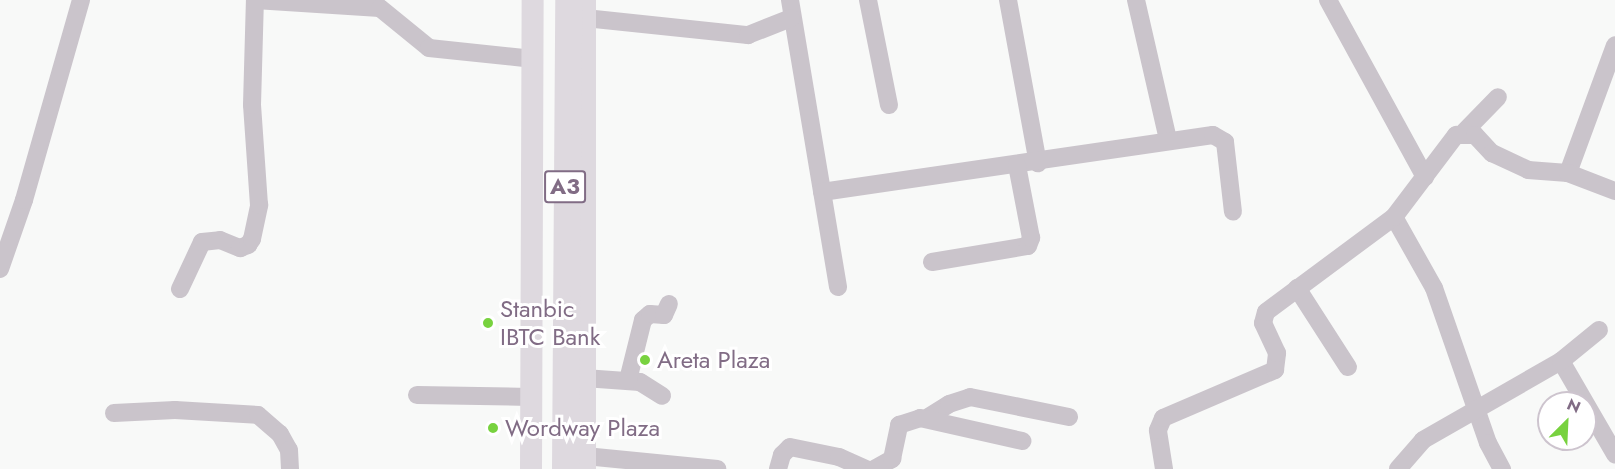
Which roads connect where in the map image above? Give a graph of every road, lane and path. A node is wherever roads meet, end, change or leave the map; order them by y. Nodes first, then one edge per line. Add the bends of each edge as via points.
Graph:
1 (81, 0) edge
2 (255, 0) edge
3 (533, 0) edge
4 (550, 0) edge
5 (868, 0) edge
6 (1008, 0) edge
7 (1136, 0) edge
8 (1329, 0) edge
9 (579, 6) edge
10 (791, 9) edge
11 (1615, 45) edge
12 (533, 59) junction
13 (1498, 97) dead end
14 (889, 105) dead end
15 (1463, 133) junction
16 (1168, 140) junction
17 (1038, 163) junction
18 (1017, 165) junction
19 (1569, 173) junction
20 (1425, 177) junction
21 (1615, 191) edge
22 (822, 192) junction
23 (1233, 212) dead end
24 (1394, 217) junction
25 (932, 262) dead end
26 (0, 269) edge
27 (837, 286) dead end
28 (1297, 288) junction
29 (180, 289) dead end
30 (669, 304) dead end
31 (1599, 330) dead end
32 (1561, 361) junction
33 (1348, 368) dead end
34 (566, 375) junction
35 (628, 380) junction
36 (417, 395) dead end
37 (662, 396) dead end
38 (530, 397) junction
39 (1478, 409) junction
40 (114, 412) dead end
41 (1069, 417) dead end
42 (927, 418) junction
43 (1022, 441) dead end
44 (1615, 454) edge
45 (578, 465) edge
46 (290, 469) edge
47 (531, 469) edge
48 (551, 469) edge
49 (717, 469) edge
50 (778, 469) edge
51 (866, 469) edge
52 (874, 469) edge
53 (1164, 469) edge
54 (1398, 469) edge
55 (1502, 469) edge

1 - 26 street via 24,200
2 - 12 street via 380,8 429,48
2 - 29 street via 252,105 259,205 254,231 248,245 240,248 220,240 202,242
3 - 12 main road
4 - 34 highway, A3
5 - 14 street
6 - 17 street
7 - 16 street
8 - 20 street
9 - 10 street via 748,35
9 - 34 highway, A3
10 - 22 street
11 - 19 street
12 - 38 main road
13 - 15 street
15 - 19 street via 1475,135 1492,153 1528,170
15 - 20 street via 1449,141
16 - 17 street
16 - 23 street via 1220,136 1225,142
17 - 18 street
18 - 22 street
18 - 25 street via 1031,238 1028,246
19 - 21 street
20 - 24 street
22 - 27 street
24 - 28 street
24 - 39 street via 1434,288
28 - 33 street
28 - 53 street via 1263,316 1264,328 1278,358 1275,370 1162,418 1158,429
30 - 35 street via 664,315 650,314 643,320
31 - 32 street
32 - 39 street
32 - 44 street
34 - 35 street
34 - 45 highway, A3
34 - 48 highway, A3
35 - 37 street via 640,382
36 - 38 street
38 - 47 main road
39 - 54 street via 1415,446
39 - 55 street via 1488,443
40 - 46 street via 175,410 258,415 280,434 289,450
41 - 42 street via 970,397
42 - 43 street
42 - 52 street via 898,425 892,459
45 - 49 street
50 - 51 street via 782,455 790,447 839,457

